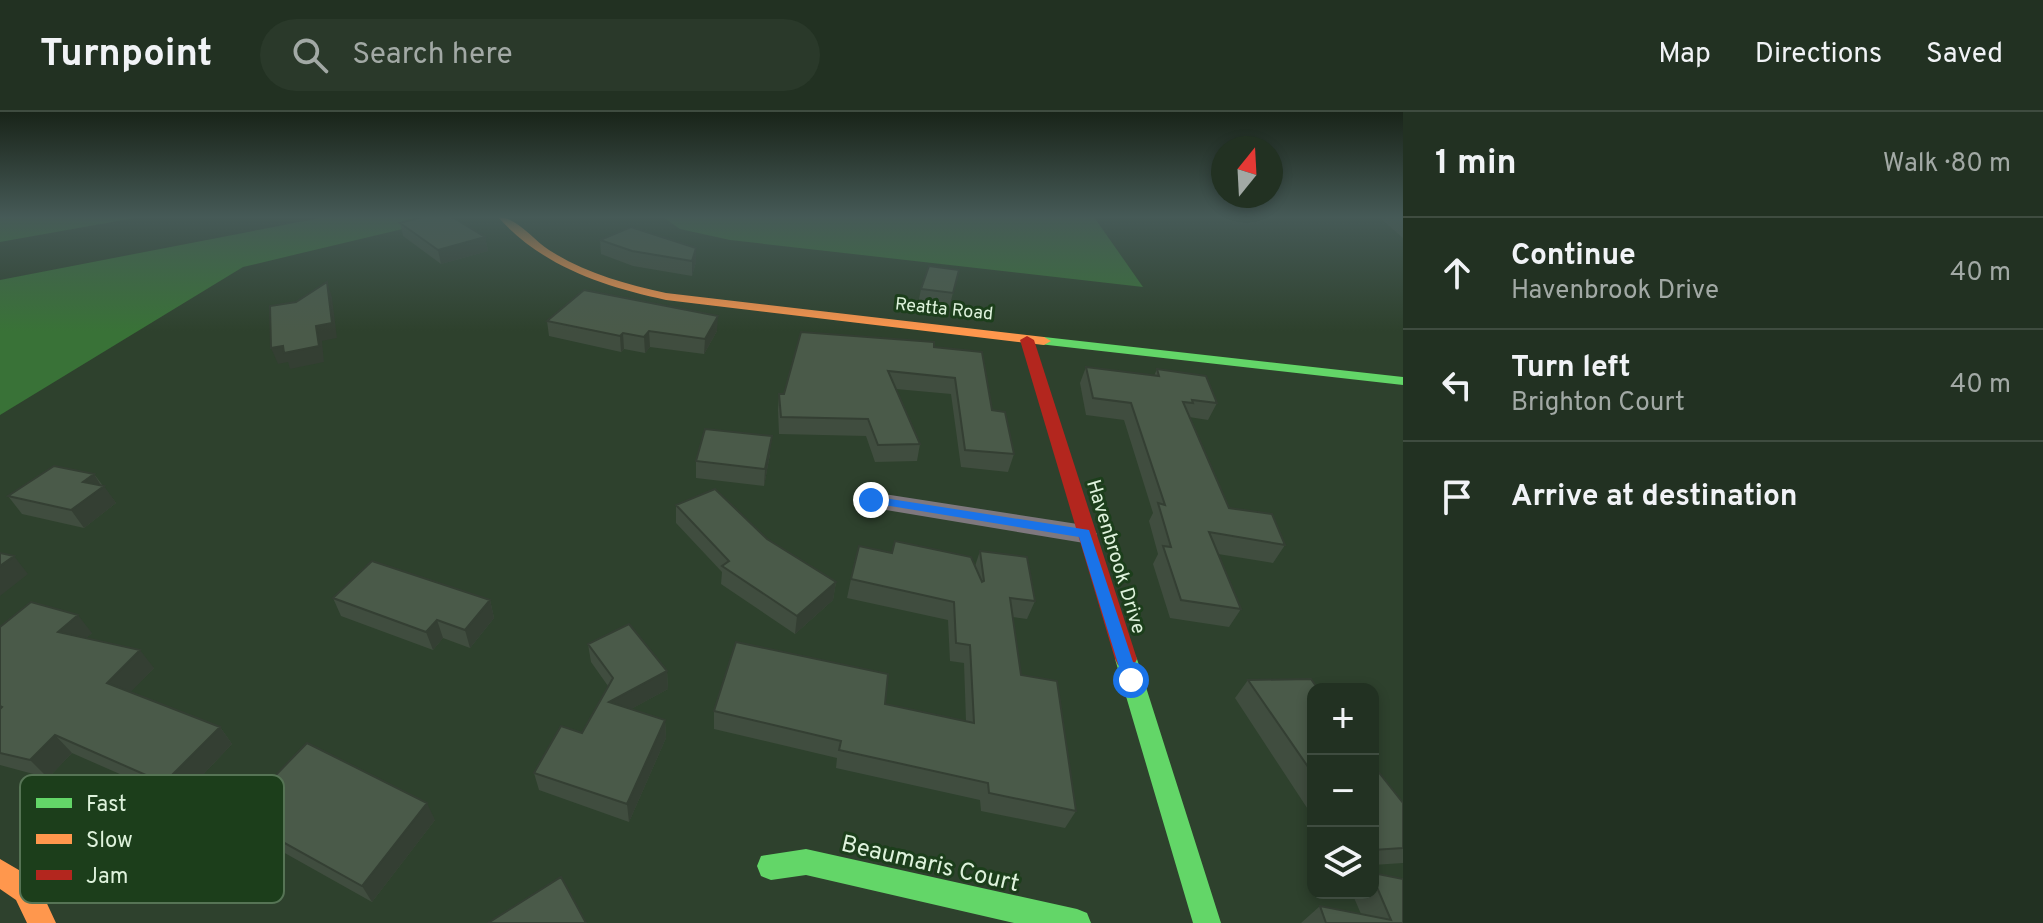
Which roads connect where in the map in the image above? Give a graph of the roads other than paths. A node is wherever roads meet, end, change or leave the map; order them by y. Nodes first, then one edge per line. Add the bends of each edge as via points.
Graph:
1 (544, 255) edge
2 (1027, 340) junction
3 (1403, 381) edge
4 (871, 500) dead end
5 (1084, 534) junction
6 (771, 866) dead end
7 (0, 873) edge
8 (20, 886) edge
9 (32, 903) edge
10 (42, 923) edge
11 (1077, 923) edge
12 (1207, 923) edge

1 - 2 street, Reatta Road via 647,293
2 - 3 street, Reatta Road
2 - 5 street, Havenbrook Drive
4 - 5 street
5 - 12 street, Havenbrook Drive
6 - 11 street, Beaumaris Court via 806,862
7 - 8 street
9 - 10 street

